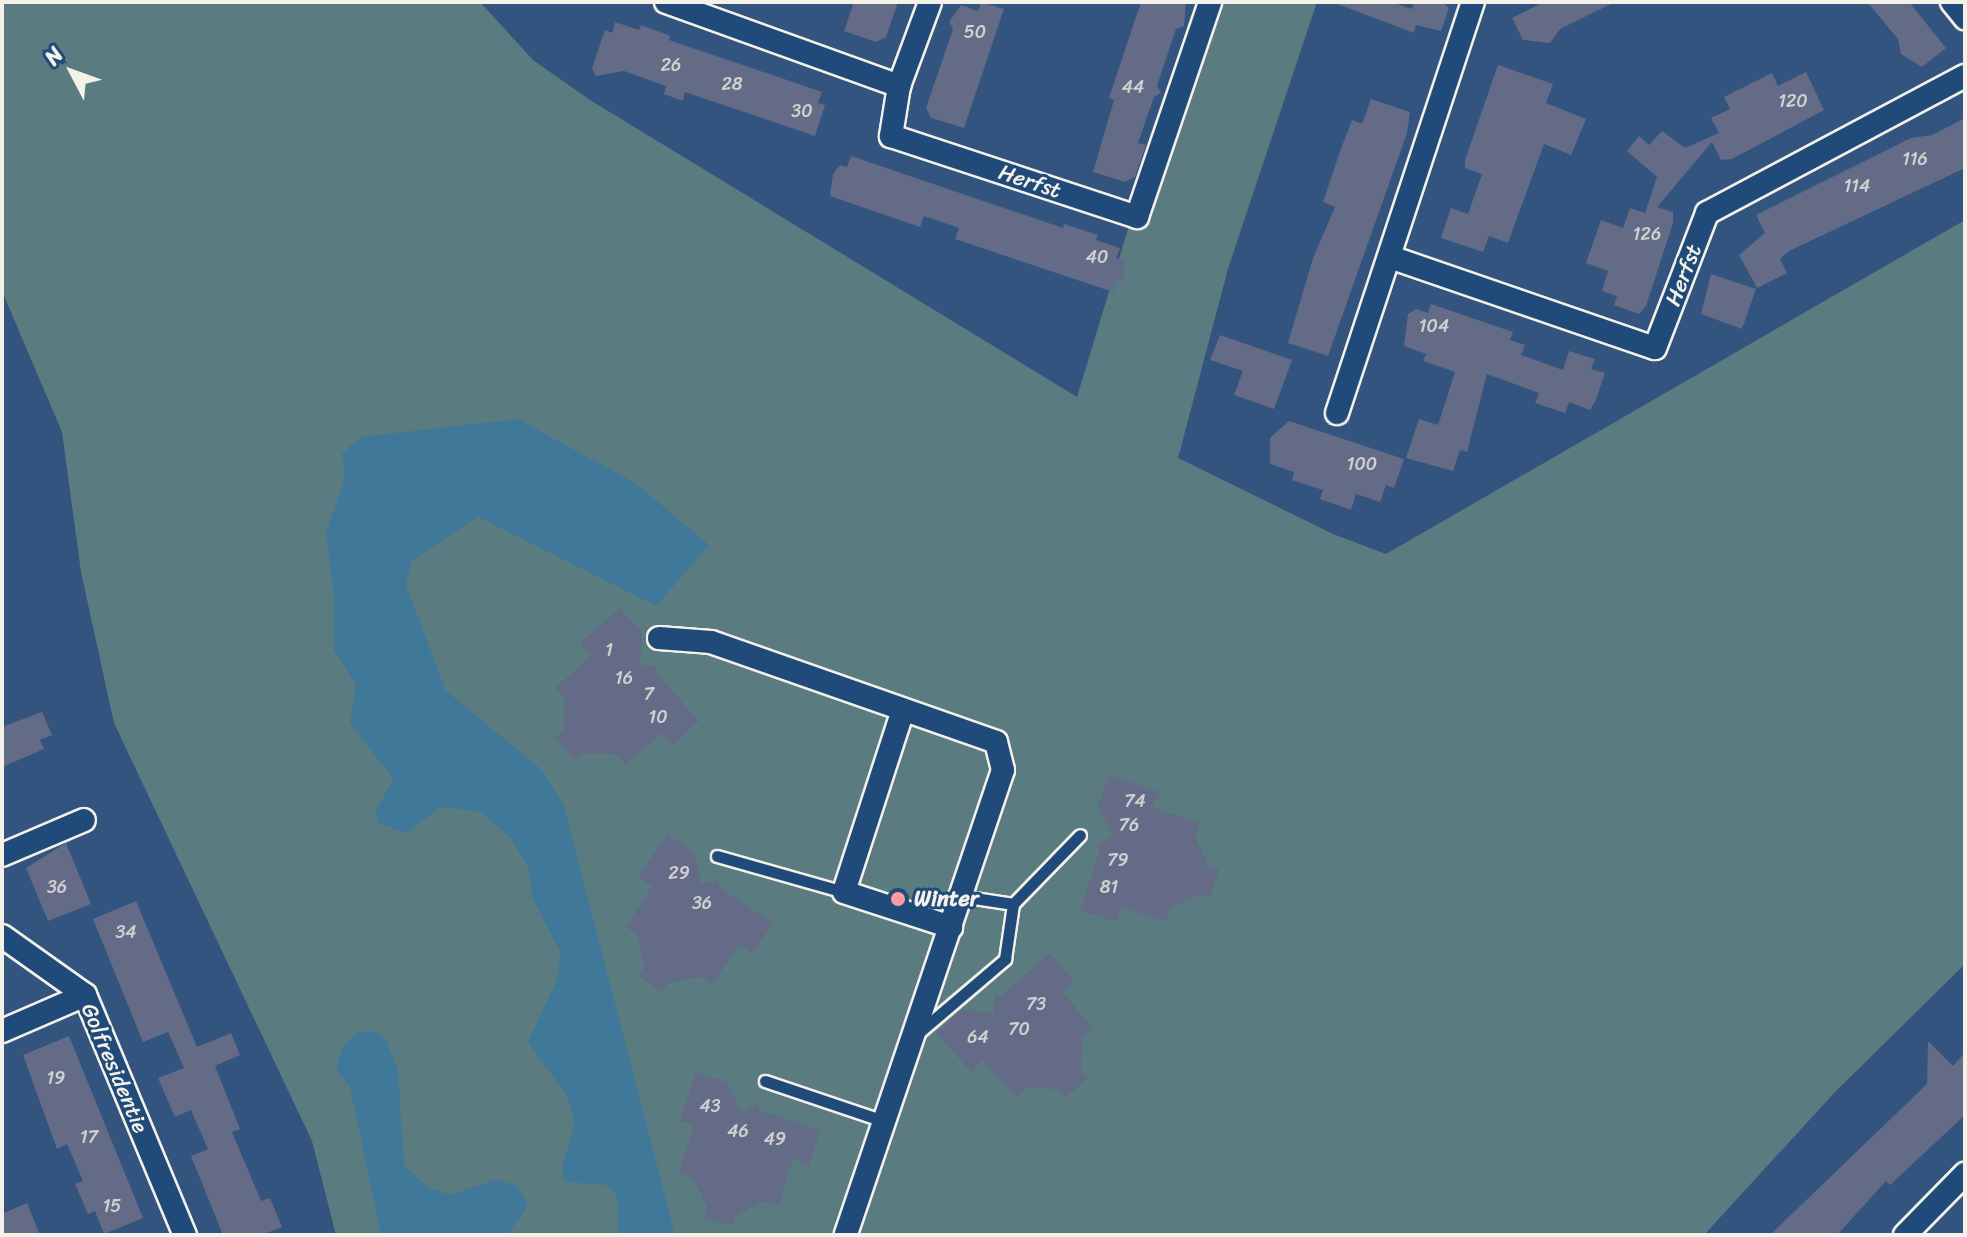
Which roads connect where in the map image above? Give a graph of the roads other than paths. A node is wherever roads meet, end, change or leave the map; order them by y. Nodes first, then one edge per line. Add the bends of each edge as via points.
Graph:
1 (666, 2) edge
2 (930, 2) edge
3 (1210, 2) edge
4 (1473, 2) edge
5 (1952, 2) edge
6 (1965, 18) edge
7 (1965, 76) edge
8 (899, 86) junction
9 (1390, 257) junction
10 (1337, 413) dead end
11 (659, 638) dead end
12 (903, 710) junction
13 (84, 820) dead end
14 (1080, 835) dead end
15 (2, 855) edge
16 (717, 856) dead end
17 (844, 892) junction
18 (961, 896) junction
19 (1013, 904) junction
20 (951, 927) junction
21 (2, 936) edge
22 (85, 995) junction
23 (2, 1031) edge
24 (913, 1036) junction
25 (765, 1081) dead end
26 (884, 1121) junction
27 (1965, 1174) edge
28 (185, 1235) edge
29 (846, 1235) edge
30 (1905, 1235) edge

1 - 8 street
2 - 8 street, Herfst
3 - 8 street, Herfst via 1137,217 891,136
4 - 9 street
5 - 6 street
7 - 9 street, Herfst via 1707,213 1655,348
9 - 10 street
11 - 12 street via 711,642
12 - 17 street
12 - 18 street via 996,742 1003,770
13 - 15 street
14 - 19 lane
16 - 17 lane
17 - 20 street
18 - 19 lane
18 - 20 street
19 - 24 lane via 1005,959
20 - 24 street
21 - 22 street, Golfresidentie
22 - 23 street
22 - 28 street, Golfresidentie
24 - 26 street
25 - 26 lane
26 - 29 street
27 - 30 street

